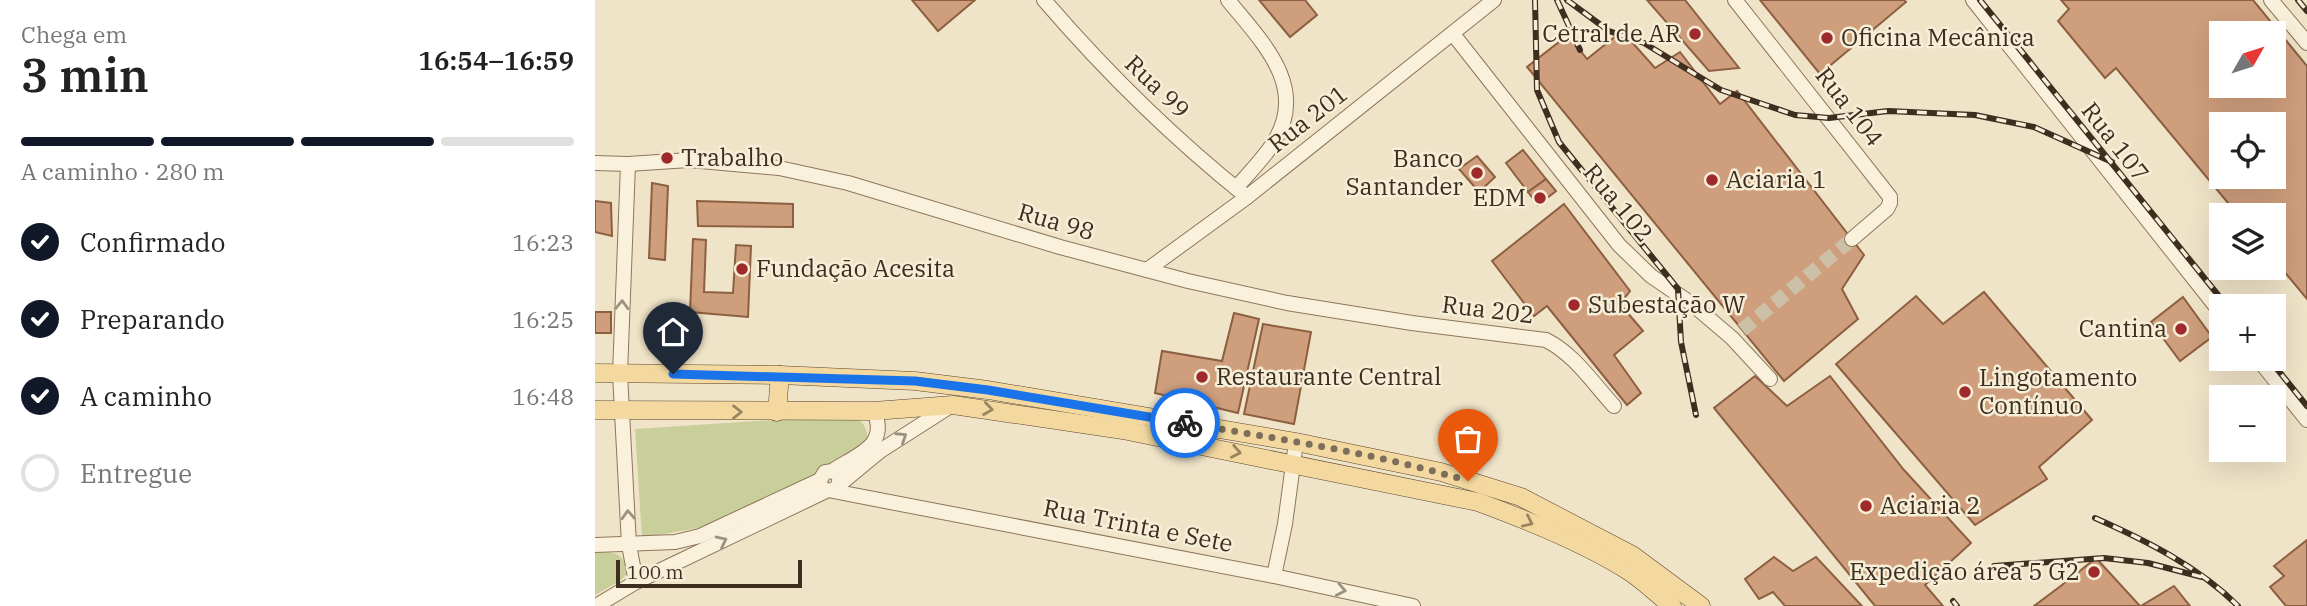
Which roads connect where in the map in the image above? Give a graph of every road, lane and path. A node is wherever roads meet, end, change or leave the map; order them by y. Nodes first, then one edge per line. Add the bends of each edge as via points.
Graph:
1 (1044, 0) edge
2 (1227, 0) edge
3 (1494, 0) edge
4 (1735, 0) edge
5 (1973, 0) edge
6 (2271, 0) edge
7 (1453, 34) junction
8 (2307, 43) edge
9 (595, 163) edge
10 (628, 164) junction
11 (1242, 193) junction
12 (1852, 239) tunnel mouth
13 (1147, 270) junction
14 (2209, 298) edge
15 (1412, 323) joint
16 (2268, 371) edge
17 (595, 373) edge
18 (620, 373) junction
19 (780, 375) junction
20 (1770, 379) dead end
21 (953, 405) junction
22 (1614, 407) dead end
23 (595, 410) edge
24 (622, 411) junction
25 (874, 411) junction
26 (777, 412) junction
27 (2307, 420) edge
28 (1296, 442) junction
29 (1293, 464) junction
30 (832, 484) junction
31 (595, 545) edge
32 (629, 545) junction
33 (1628, 562) junction
34 (1274, 576) junction
35 (636, 582) junction
36 (1389, 603) edge
37 (596, 606) edge
38 (1413, 606) edge
39 (1672, 606) edge
40 (1701, 606) edge

1 - 11 street, Rua 99 via 1132,96
2 - 11 street via 1270,52 1287,93 1286,119
3 - 7 street, Rua 201
4 - 12 street, Rua 104 via 1890,197 1887,209
5 - 14 street, Rua 107
6 - 8 street
7 - 11 street, Rua 201
7 - 20 street, Rua 102 via 1619,245 1651,276 1737,334
9 - 10 street, Rua 98
10 - 13 street, Rua 98 via 689,160 779,168 848,183
18 -> 10 street
11 - 13 street, Rua 201
13 - 15 street, Rua 98 via 1287,303
15 - 22 street, Rua 202 via 1546,340 1560,347
16 - 27 street
17 - 18 main road
18 - 19 main road
18 - 24 street
19 - 26 main road
19 - 28 main road via 951,385
21 - 25 main road
21 -> 29 main road via 1123,430
30 -> 21 street
23 - 24 main road
24 -> 26 main road
32 -> 24 street
25 - 26 main road
25 - 30 street via 878,438
28 - 29 street
28 - 33 main road via 1441,472 1521,497
29 -> 33 main road via 1478,502 1601,555
29 - 34 street
30 - 32 street via 700,536
30 - 34 street, Rua Trinta e Sete via 852,496
35 -> 30 street
31 - 32 street
32 - 35 street
33 - 39 main road
33 - 40 main road
34 -> 36 street, Rua Trinta e Sete
35 - 37 street
36 - 38 street, Rua Trinta e Sete

